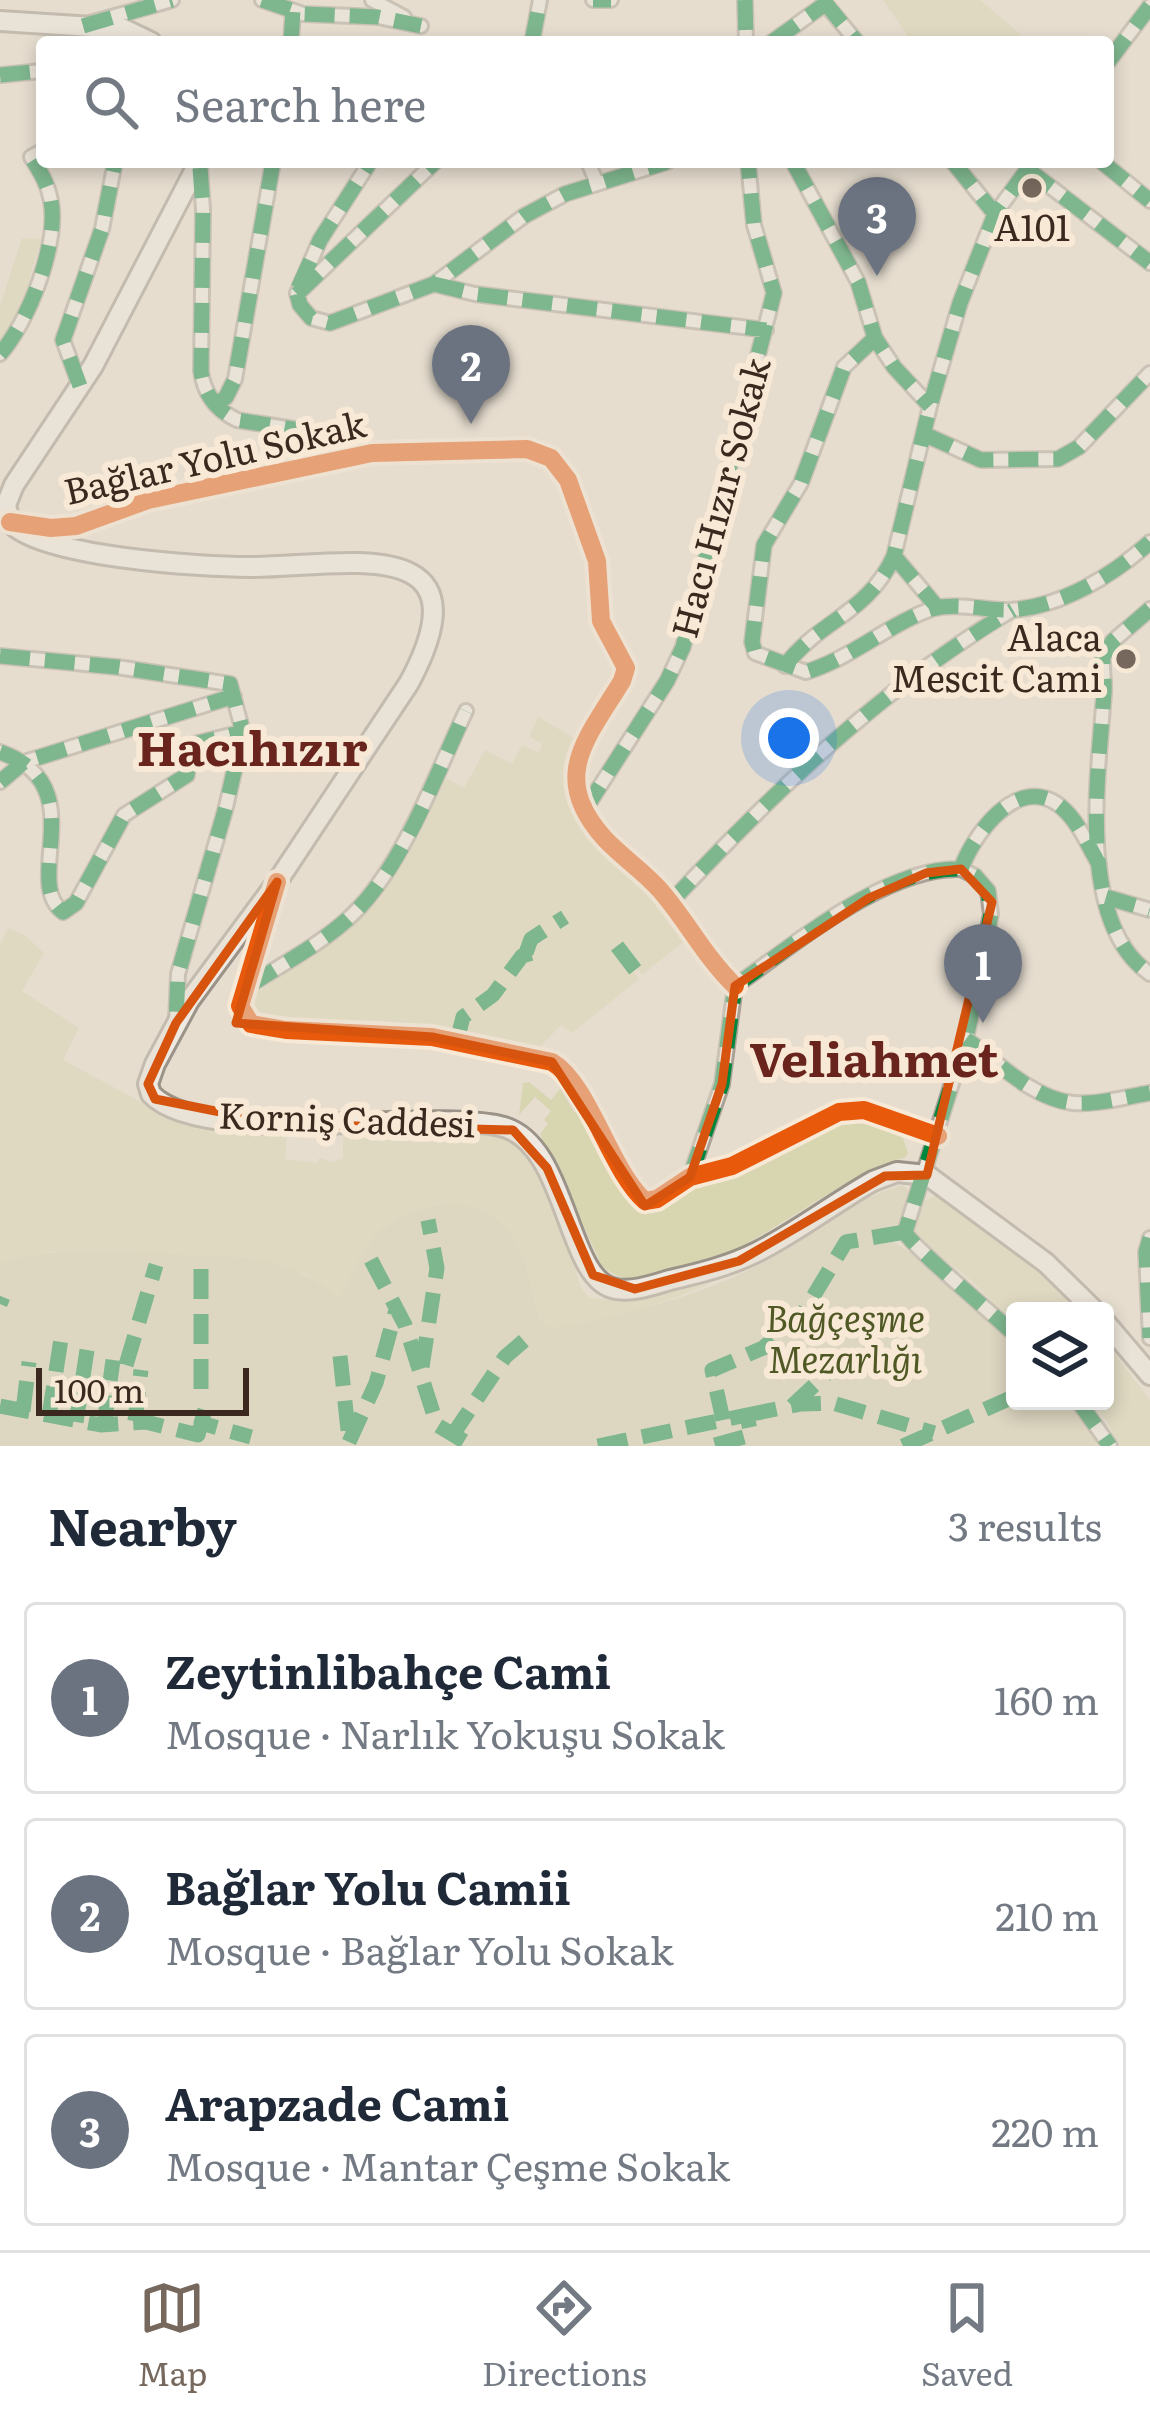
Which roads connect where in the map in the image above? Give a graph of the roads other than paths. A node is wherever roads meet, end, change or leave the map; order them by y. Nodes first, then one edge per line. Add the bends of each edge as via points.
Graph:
1 (172, 0) edge
2 (262, 0) edge
3 (372, 0) edge
4 (540, 0) edge
5 (592, 0) edge
6 (610, 0) edge
7 (746, 0) edge
8 (824, 2) edge
9 (1150, 6) edge
10 (293, 11) junction
11 (0, 21) edge
12 (83, 26) junction
13 (422, 26) junction
14 (139, 36) edge
15 (291, 36) edge
16 (420, 36) edge
17 (533, 36) edge
18 (746, 36) edge
19 (780, 36) edge
20 (851, 36) edge
21 (1114, 54) edge
22 (36, 72) edge
23 (0, 75) edge
24 (36, 168) edge
25 (114, 168) edge
26 (198, 168) edge
27 (200, 168) edge
28 (272, 168) edge
29 (366, 168) edge
30 (429, 168) edge
31 (591, 168) edge
32 (647, 168) edge
33 (749, 168) edge
34 (797, 168) edge
35 (958, 168) edge
36 (1029, 168) edge
37 (1032, 168) edge
38 (1110, 168) edge
39 (597, 183) junction
40 (1150, 200) edge
41 (995, 214) junction
42 (1150, 263) edge
43 (434, 284) junction
44 (297, 294) junction
45 (766, 330) junction
46 (875, 338) junction
47 (0, 355) edge
48 (1150, 373) edge
49 (80, 386) junction
50 (216, 405) junction
51 (930, 406) junction
52 (924, 434) junction
53 (372, 453) junction
54 (10, 522) junction
55 (1150, 542) edge
56 (894, 556) junction
57 (1131, 559) junction
58 (1150, 564) edge
59 (937, 608) junction
60 (1150, 609) edge
61 (1013, 610) junction
62 (0, 656) edge
63 (785, 666) junction
64 (234, 696) junction
65 (466, 711) dead end
66 (243, 732) junction
67 (0, 752) edge
68 (24, 762) junction
69 (0, 782) edge
70 (584, 811) junction
71 (1099, 864) junction
72 (961, 869) junction
73 (277, 882) junction
74 (1106, 897) junction
75 (670, 903) junction
76 (1150, 910) edge
77 (1150, 974) edge
78 (735, 986) junction
79 (244, 989) junction
80 (176, 1023) junction
81 (967, 1039) junction
82 (1150, 1094) edge
83 (938, 1136) junction
84 (926, 1175) junction
85 (690, 1177) junction
86 (1150, 1238) edge
87 (1086, 1302) edge
88 (1006, 1326) edge
89 (1114, 1333) edge
90 (1150, 1338) edge
91 (1150, 1375) edge
92 (1084, 1410) edge
93 (1110, 1446) edge

1 - 12 street
2 - 10 street
3 - 13 street
4 - 17 street
5 - 6 street
7 - 18 street
8 - 19 street
8 - 20 street
9 - 21 street
10 - 13 street
10 - 15 street
11 - 12 main road
12 - 14 main road
13 - 16 street
22 - 23 street
24 - 47 street via 50,196 51,228 29,309
25 - 49 street via 103,229 63,340
26 - 49 main road
27 - 50 street via 200,371
28 - 50 street via 235,379
29 - 44 street
30 - 44 street
31 - 39 street
32 - 39 street
33 - 45 street, Hacı Hızır Sokak via 754,226 773,284
34 - 46 street via 858,282
35 - 41 street
36 - 41 street
37 - 42 street
38 - 40 street
39 - 43 street via 524,216
41 - 51 street
43 - 44 street via 330,323 311,318
43 - 45 street
45 - 70 street, Hacı Hızır Sokak via 683,647
46 - 51 street
46 - 63 street via 844,368 801,483 764,544 752,649
48 - 52 street via 1058,459 981,460
49 - 54 main road via 14,485
50 - 53 street via 237,420 324,432
51 - 52 street
52 - 56 street
53 - 54 street, Bağlar Yolu Sokak via 148,500 76,526
53 - 70 street, Bağlar Yolu Sokak via 527,449 564,471 597,561 601,622 626,668 576,762
54 - 73 main road, Korniş Caddesi via 38,542 94,552 218,566 383,562 423,584 431,619 418,664
55 - 57 street
56 - 59 street
56 - 63 street via 872,594
57 - 58 street
57 - 61 street via 1097,583
59 - 61 street
59 - 63 street via 814,670
60 - 71 street via 1103,656
61 - 75 street via 871,710
62 - 64 street via 230,685
64 - 66 street
64 - 68 street
65 - 79 street via 370,895
66 - 68 street via 190,746 187,776 124,815 67,910 58,910 51,892 52,804
66 - 80 street via 178,974
67 - 68 street
68 - 69 street
70 - 75 street
71 - 72 street via 1065,811 1030,796 981,830
71 - 74 street
72 - 78 street via 887,888
72 - 81 street via 992,902
73 - 79 street
73 - 80 main road, Korniş Caddesi
74 - 76 street
74 - 77 street via 1121,943
75 - 78 street
78 - 85 street via 722,1084
79 - 85 street via 242,1013 258,1026 432,1037 552,1062 566,1072 641,1199
80 - 84 main road, Korniş Caddesi via 148,1089 178,1108 280,1124 513,1130 547,1168 593,1275 616,1289 739,1261 873,1180
81 - 82 street via 1058,1100
81 - 83 street
83 - 84 street
83 - 85 street via 864,1110 838,1112 732,1166
84 - 87 main road via 1046,1262
84 - 88 street via 907,1239
86 - 90 street
89 - 91 main road
92 - 93 street

